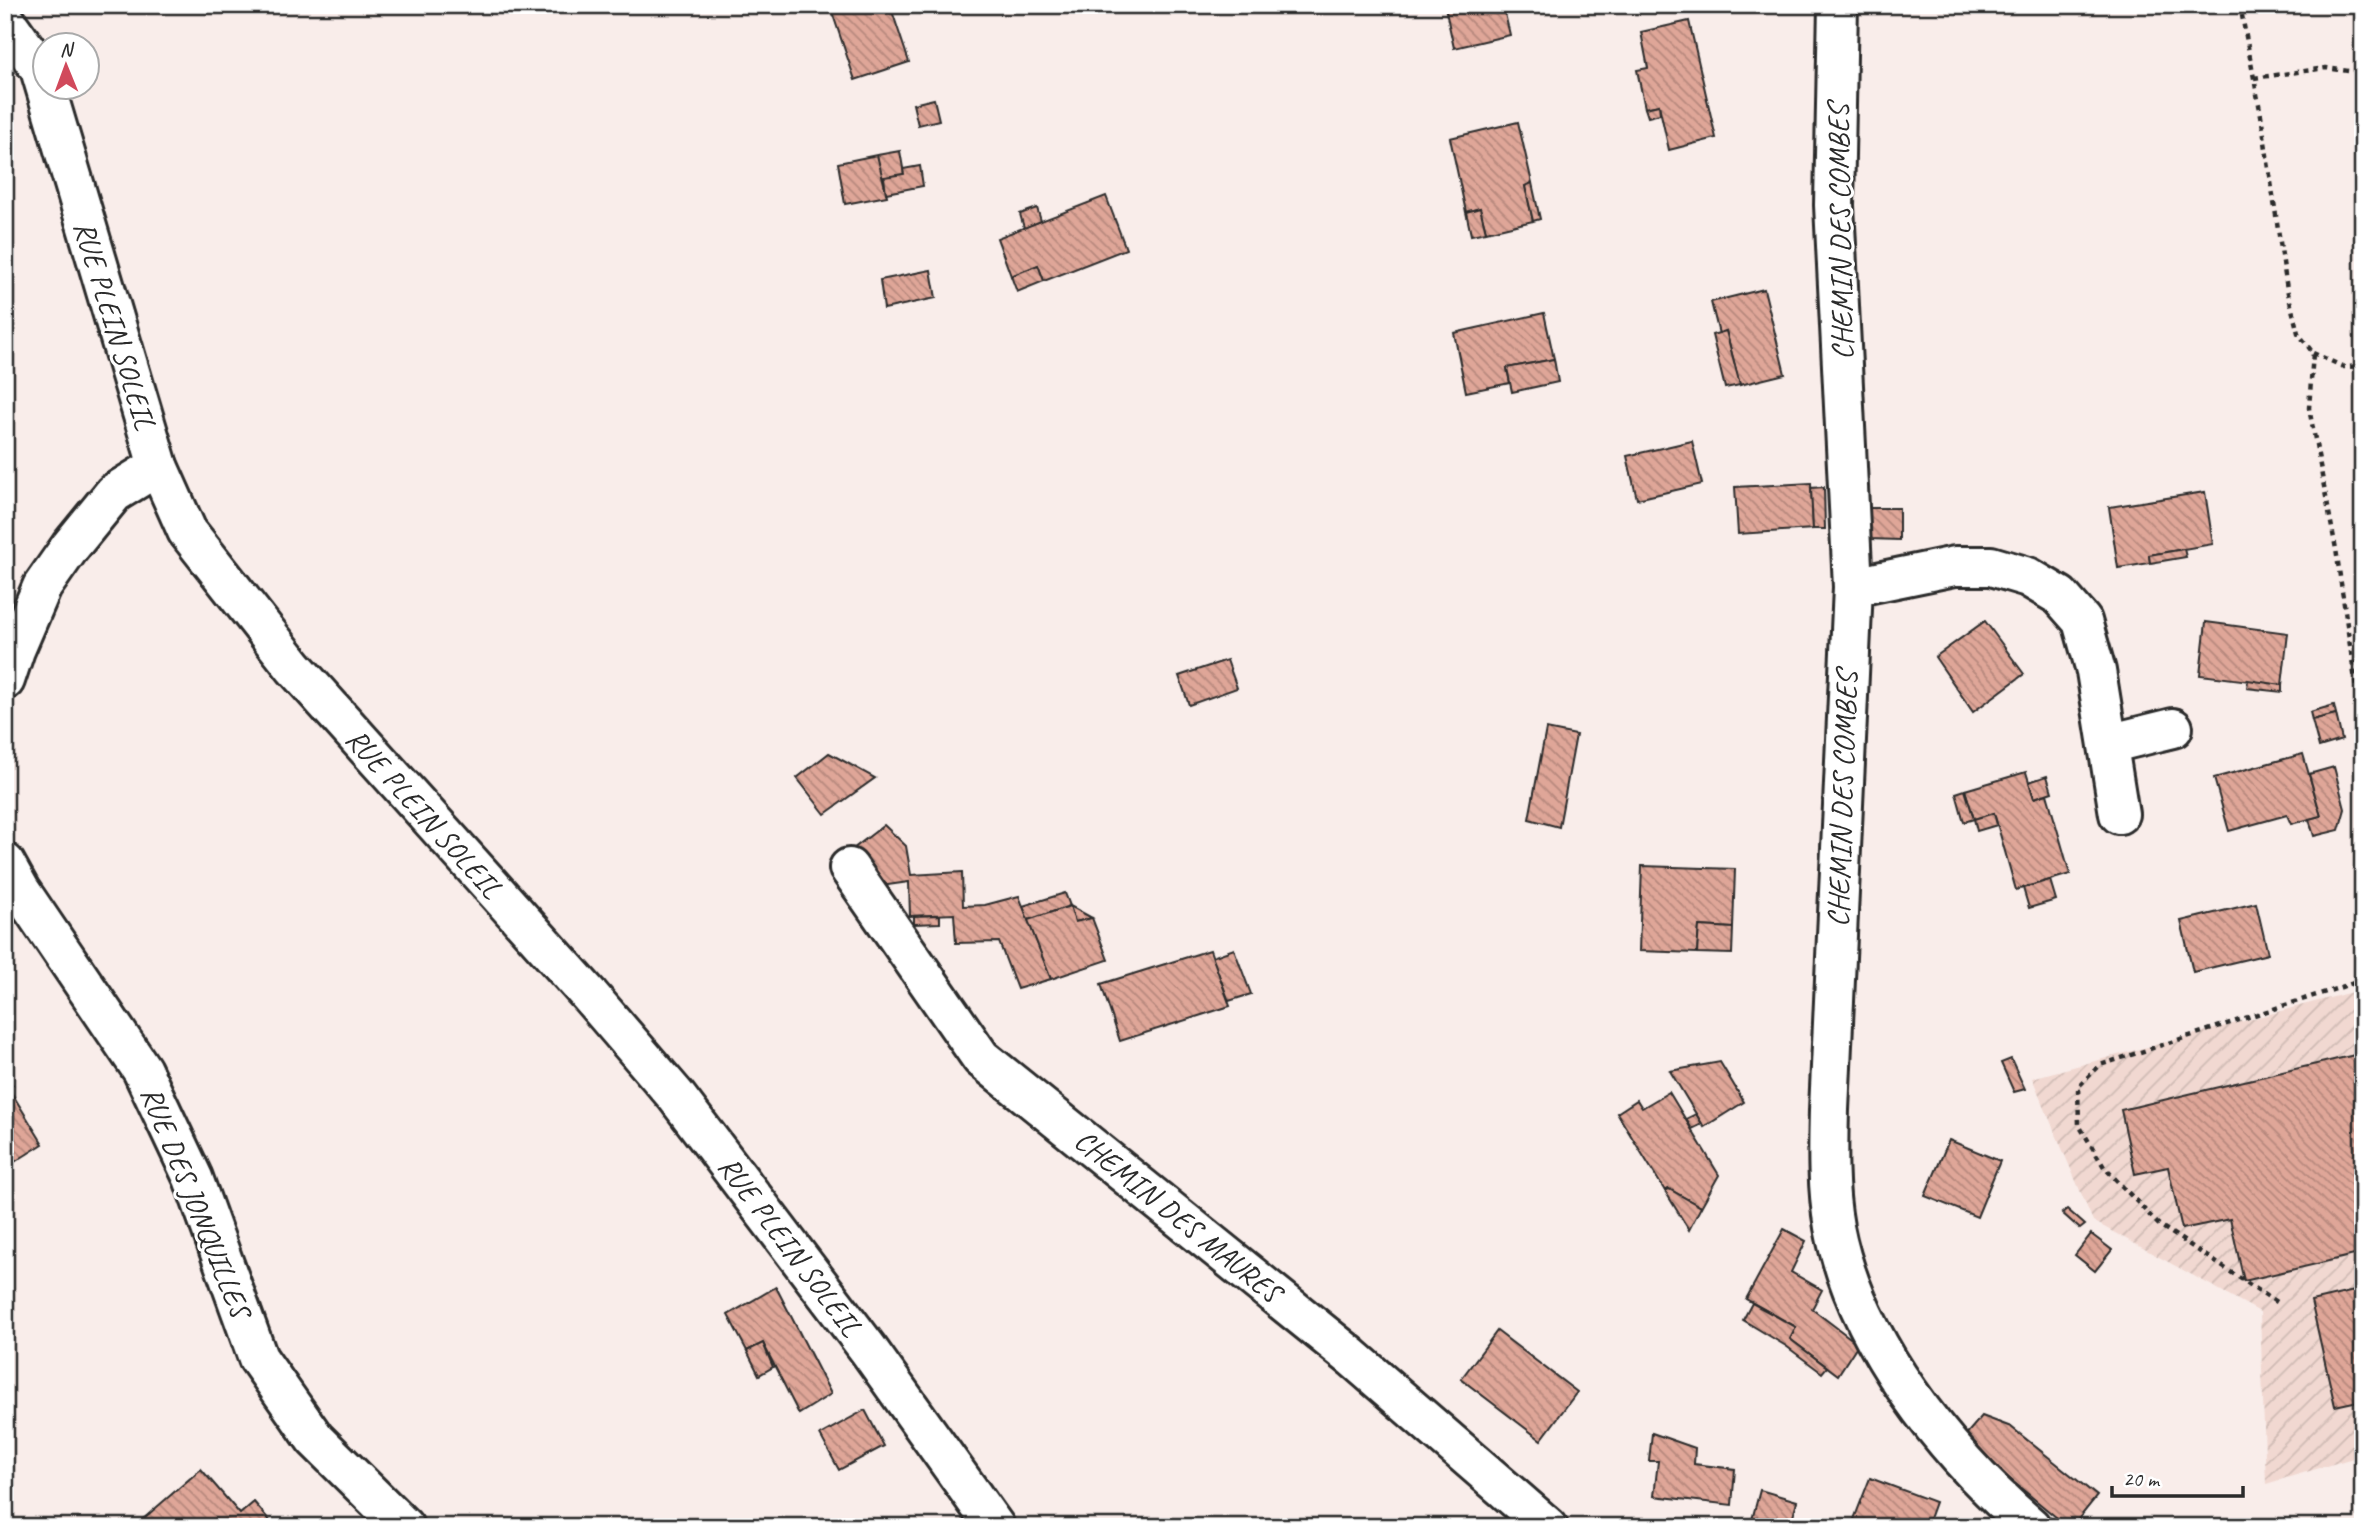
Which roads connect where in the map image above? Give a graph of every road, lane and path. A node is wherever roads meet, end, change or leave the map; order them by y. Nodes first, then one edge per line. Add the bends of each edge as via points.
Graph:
1 (1838, 5) edge
2 (2240, 5) edge
3 (5, 20) edge
4 (2363, 73) edge
5 (2254, 78) junction
6 (2313, 353) junction
7 (2363, 366) edge
8 (158, 466) junction
9 (1853, 587) junction
10 (5, 680) edge
11 (2173, 728) dead end
12 (2363, 735) edge
13 (2108, 744) junction
14 (2119, 814) dead end
15 (5, 863) edge
16 (849, 868) dead end
17 (2363, 980) edge
18 (2276, 1302) dead end
19 (404, 1527) edge
20 (995, 1527) edge
21 (1548, 1527) edge
22 (2031, 1527) edge

1 - 9 street, CHEMIN DES COMBES via 1834,205
2 - 5 path
3 - 8 street, RUE PLEIN SOLEIL via 40,69
4 - 5 path via 2326,68
5 - 6 path via 2287,289 2298,333
6 - 7 path via 2344,367
6 - 12 path via 2309,408 2336,549
8 - 10 street via 114,493 70,547 42,587
8 - 20 street, RUE PLEIN SOLEIL via 187,531 203,552 295,667 676,1096 868,1349
9 - 13 street via 1955,566 1991,566 2028,577 2060,596 2082,621
9 - 22 street, CHEMIN DES COMBES via 1829,1110 1834,1226 1845,1269 1894,1371 1934,1429 1988,1490
11 - 13 street
13 - 14 street
15 - 19 street, RUE DES JONQUILLES via 142,1070 193,1178 258,1358 315,1439
16 - 21 street, CHEMIN DES MAURES via 981,1058 1352,1357
17 - 18 path via 2100,1065 2078,1087 2079,1125 2104,1167 2158,1224

